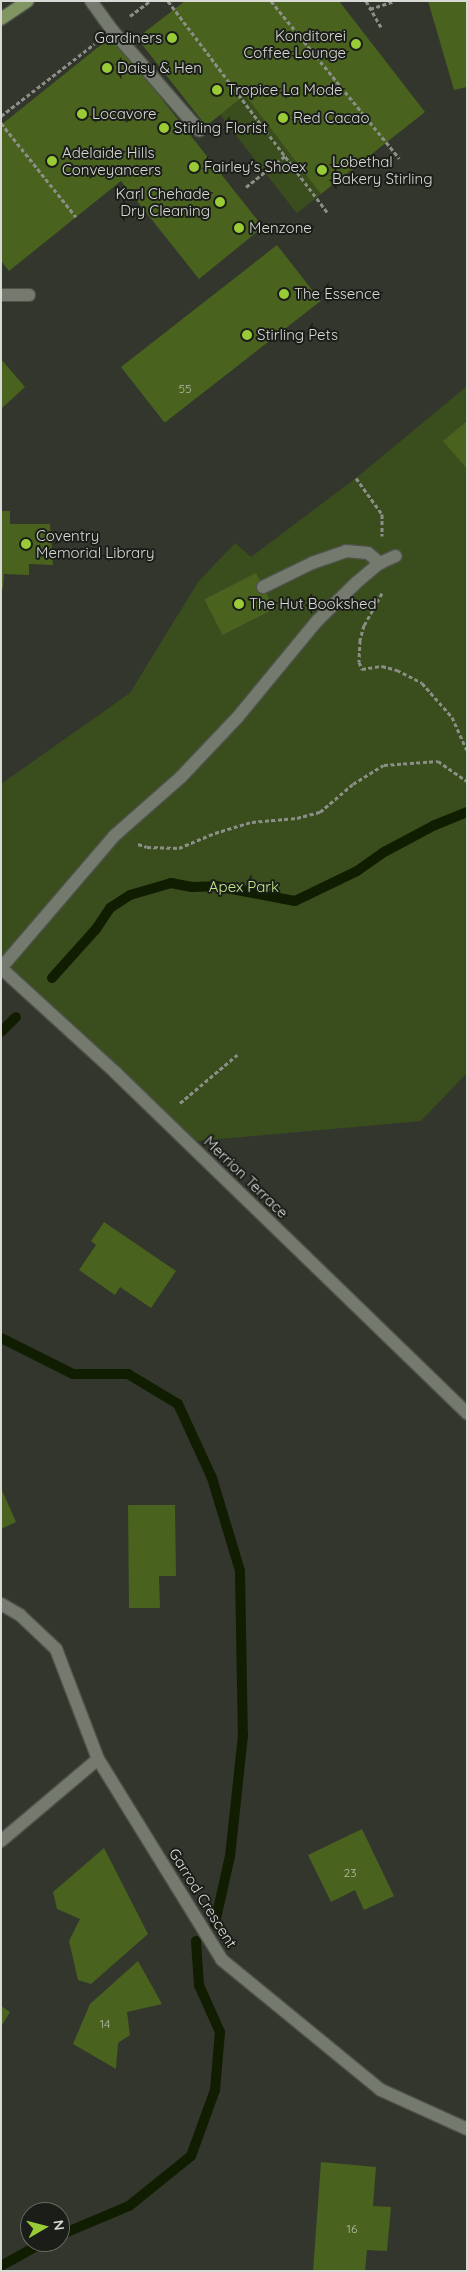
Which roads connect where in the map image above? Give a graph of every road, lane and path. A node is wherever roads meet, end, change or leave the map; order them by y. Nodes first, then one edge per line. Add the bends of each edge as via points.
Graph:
1 (28, 1) edge
2 (91, 1) edge
3 (150, 1) edge
4 (168, 1) edge
5 (271, 1) edge
6 (366, 1) edge
7 (394, 1) edge
8 (370, 8) junction
9 (1, 19) edge
10 (381, 27) dead end
11 (112, 30) junction
12 (1, 116) edge
13 (1, 123) edge
14 (199, 130) dead end
15 (285, 156) junction
16 (399, 158) dead end
17 (246, 186) dead end
18 (328, 213) dead end
19 (76, 218) dead end
20 (1, 295) edge
21 (29, 295) dead end
22 (356, 478) dead end
23 (378, 507) dead end
24 (396, 556) dead end
25 (380, 563) junction
26 (263, 587) dead end
27 (467, 750) edge
28 (467, 781) edge
29 (134, 843) dead end
30 (1, 968) edge
31 (237, 1055) dead end
32 (162, 1118) junction
33 (467, 1412) edge
34 (1, 1604) edge
35 (98, 1759) junction
36 (1, 1841) edge
37 (467, 2129) edge

1 - 9 main road
2 - 11 street
3 - 11 path
4 - 15 path
5 - 16 path
6 - 8 path
7 - 8 path
8 - 10 path
11 - 12 path
11 - 14 street
13 - 19 path
15 - 17 path
15 - 18 path
20 - 21 street
22 - 23 path
24 - 25 street
25 - 26 street via 368,553 346,551 312,563
25 - 27 path via 384,582 360,640 359,662 362,669 382,666 422,683 452,718
25 - 30 street via 317,621 237,718 181,777 114,836
28 - 29 path via 438,761 384,766 352,784 320,812 297,818 252,822 179,848 147,847
30 - 32 street, Merrion Terrace
31 - 32 path
32 - 33 street, Merrion Terrace
34 - 35 street, Garrod Crescent via 20,1615 56,1649
35 - 36 street
35 - 37 street, Garrod Crescent via 222,1960 381,2090

